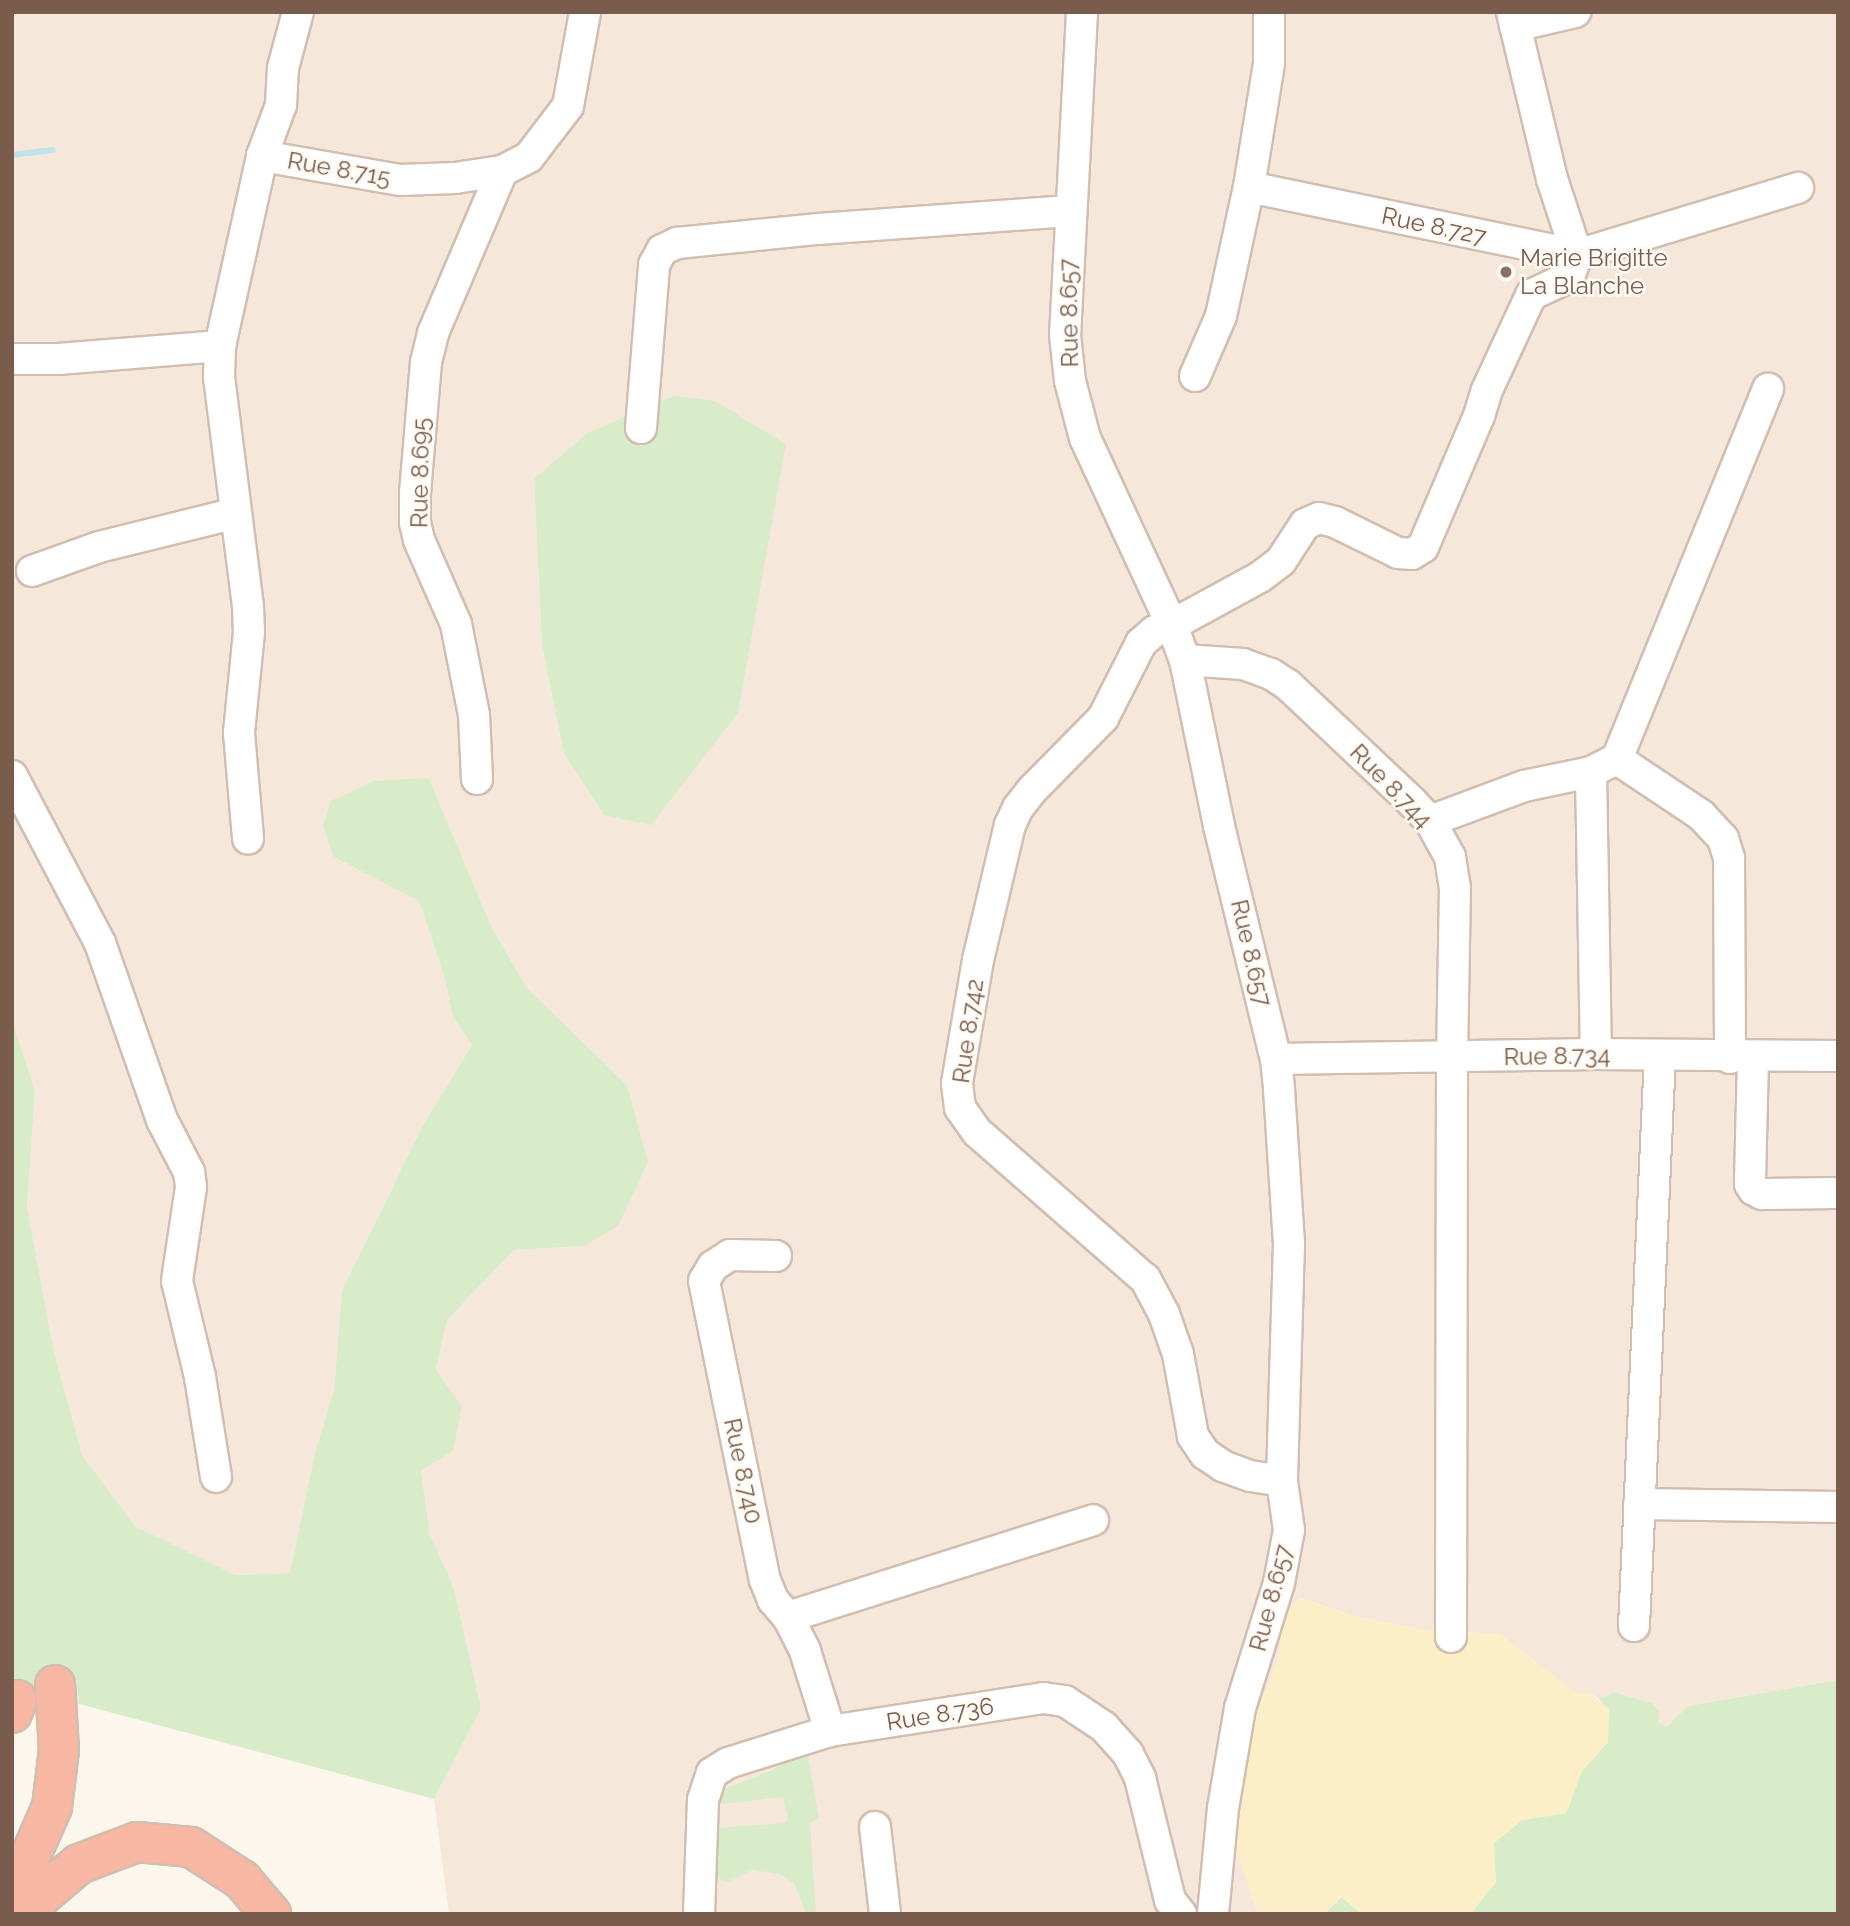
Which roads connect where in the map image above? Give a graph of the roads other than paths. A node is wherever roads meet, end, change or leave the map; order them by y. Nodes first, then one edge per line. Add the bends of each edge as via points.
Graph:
1 (298, 12) edge
2 (584, 12) edge
3 (1083, 12) edge
4 (1269, 12) edge
5 (1575, 12) edge
6 (1513, 19) edge
7 (261, 156) junction
8 (502, 172) junction
9 (1249, 187) junction
10 (1798, 188) dead end
11 (1069, 211) junction
12 (1577, 256) junction
13 (220, 346) junction
14 (12, 359) edge
15 (1195, 376) dead end
16 (1768, 389) dead end
17 (641, 428) dead end
18 (236, 513) junction
19 (32, 571) dead end
20 (1172, 625) junction
21 (1185, 660) junction
22 (1617, 759) junction
23 (1591, 772) junction
24 (12, 776) edge
25 (477, 779) dead end
26 (1430, 821) junction
27 (248, 839) dead end
28 (1596, 1054) junction
29 (1660, 1056) junction
30 (1838, 1056) edge
31 (1741, 1058) junction
32 (1276, 1059) junction
33 (1451, 1059) junction
34 (1838, 1193) edge
35 (776, 1256) dead end
36 (216, 1477) dead end
37 (1282, 1481) junction
38 (1639, 1504) junction
39 (1838, 1507) edge
40 (1093, 1520) dead end
41 (788, 1617) junction
42 (1634, 1626) dead end
43 (1451, 1637) dead end
44 (830, 1731) junction
45 (875, 1827) dead end
46 (12, 1840) edge
47 (12, 1898) edge
48 (27, 1914) edge
49 (271, 1914) edge
50 (699, 1914) edge
51 (885, 1914) edge
52 (1181, 1914) edge
53 (1213, 1914) edge

1 - 7 street via 284,68 281,105
2 - 8 street, Rue 8.715 via 568,106 529,157
3 - 11 street, Rue 8.657
4 - 9 street via 1269,64
5 - 6 street
6 - 12 street via 1552,179
7 - 8 street, Rue 8.715 via 400,180
7 - 13 street, Rue 8.715
8 - 25 street, Rue 8.695 via 433,333 426,362 415,494 419,540 456,624 474,715
9 - 12 street, Rue 8.727
9 - 15 street via 1221,316
10 - 12 street
11 - 17 street via 806,230 677,243 663,250 654,265
11 - 20 street, Rue 8.657 via 1065,335 1076,410
12 - 20 street, Rue 8.742 via 1569,277 1531,295 1423,547 1412,554 1398,553 1319,518 1305,524 1281,561 1260,577
13 - 14 street
13 - 18 street, Rue 8.715 via 219,377
16 - 22 street
18 - 19 street via 99,547
18 - 27 street, Rue 8.715 via 249,632 239,733
20 - 21 street, Rue 8.657
20 - 37 street, Rue 8.742 via 1141,643 1103,718 1033,789 1010,825 957,1083 960,1108 977,1132 1145,1279 1178,1354 1193,1436 1205,1454 1250,1476
21 - 26 street, Rue 8.744 via 1243,664 1288,685
21 - 32 street, Rue 8.657 via 1219,827
22 - 23 street
22 - 31 street via 1701,815 1723,839 1729,858
23 - 26 street via 1524,786
23 - 28 street
24 - 36 street via 100,943 162,1120 189,1172 191,1187 177,1281 200,1377
26 - 33 street, Rue 8.744 via 1450,856 1455,887
28 - 29 street, Rue 8.734
28 - 33 street, Rue 8.734
29 - 31 street, Rue 8.734
29 - 38 street
30 - 31 street, Rue 8.734
31 - 34 street via 1754,1190 1762,1194
32 - 33 street, Rue 8.734
32 - 37 street, Rue 8.657 via 1289,1243
33 - 43 street, Rue 8.744
35 - 41 street, Rue 8.740 via 730,1255 713,1266 704,1281 765,1580 772,1600
37 - 53 street, Rue 8.657 via 1289,1530 1279,1583 1240,1708 1223,1808
38 - 39 street
38 - 42 street
40 - 41 street
41 - 44 street, Rue 8.740 via 816,1679
44 - 50 street, Rue 8.736 via 728,1763 712,1773 703,1800
44 - 52 street, Rue 8.736 via 1043,1698 1065,1701 1104,1727 1128,1754 1140,1778 1170,1900
45 - 51 street
46 - 47 highway via 37,1767 55,1685 59,1749 52,1807
48 - 49 highway via 79,1864 137,1842 191,1847 242,1880

